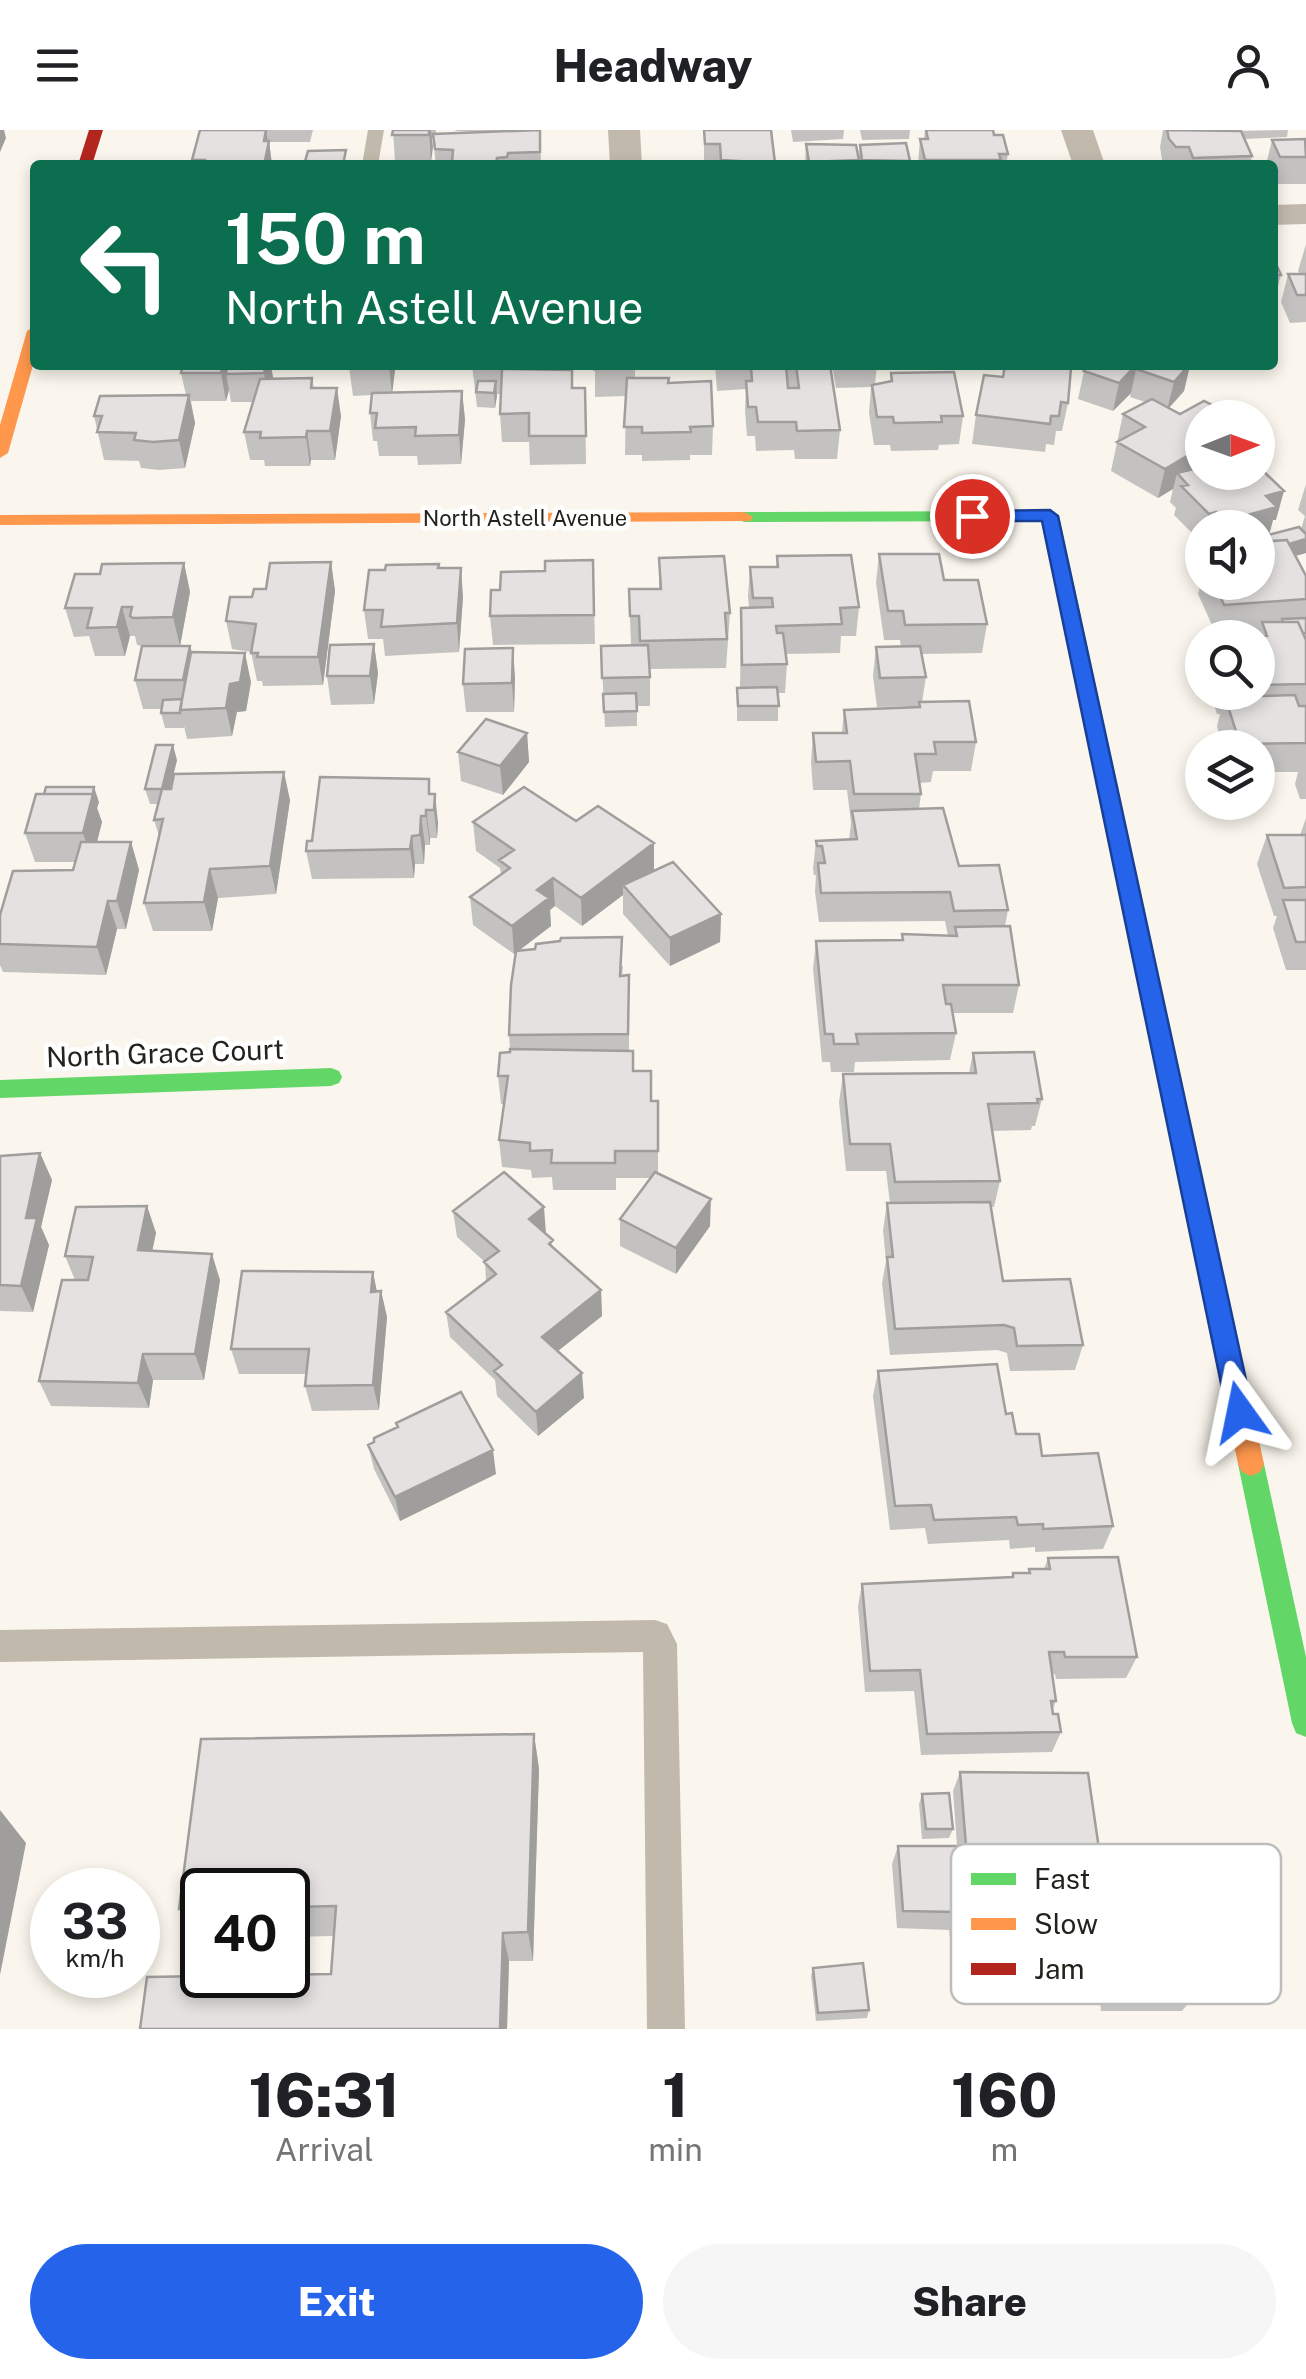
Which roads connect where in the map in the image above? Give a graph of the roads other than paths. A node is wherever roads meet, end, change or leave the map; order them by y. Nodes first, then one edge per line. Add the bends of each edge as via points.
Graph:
1 (96, 130) edge
2 (376, 130) edge
3 (624, 130) edge
4 (1077, 130) edge
5 (86, 160) edge
6 (371, 160) edge
7 (626, 160) edge
8 (1087, 160) edge
9 (1306, 214) edge
10 (1278, 215) edge
11 (30, 348) edge
12 (0, 453) edge
13 (0, 520) edge
14 (332, 1078) dead end
15 (0, 1089) edge
16 (0, 1646) edge
17 (1306, 1724) edge
18 (666, 2029) edge

1 - 5 street
2 - 6 lane
3 - 7 street
4 - 8 street
9 - 10 street
11 - 12 street
13 - 17 street, North Astell Avenue via 1050,516
14 - 15 street, North Grace Court
16 - 18 lane via 655,1636

